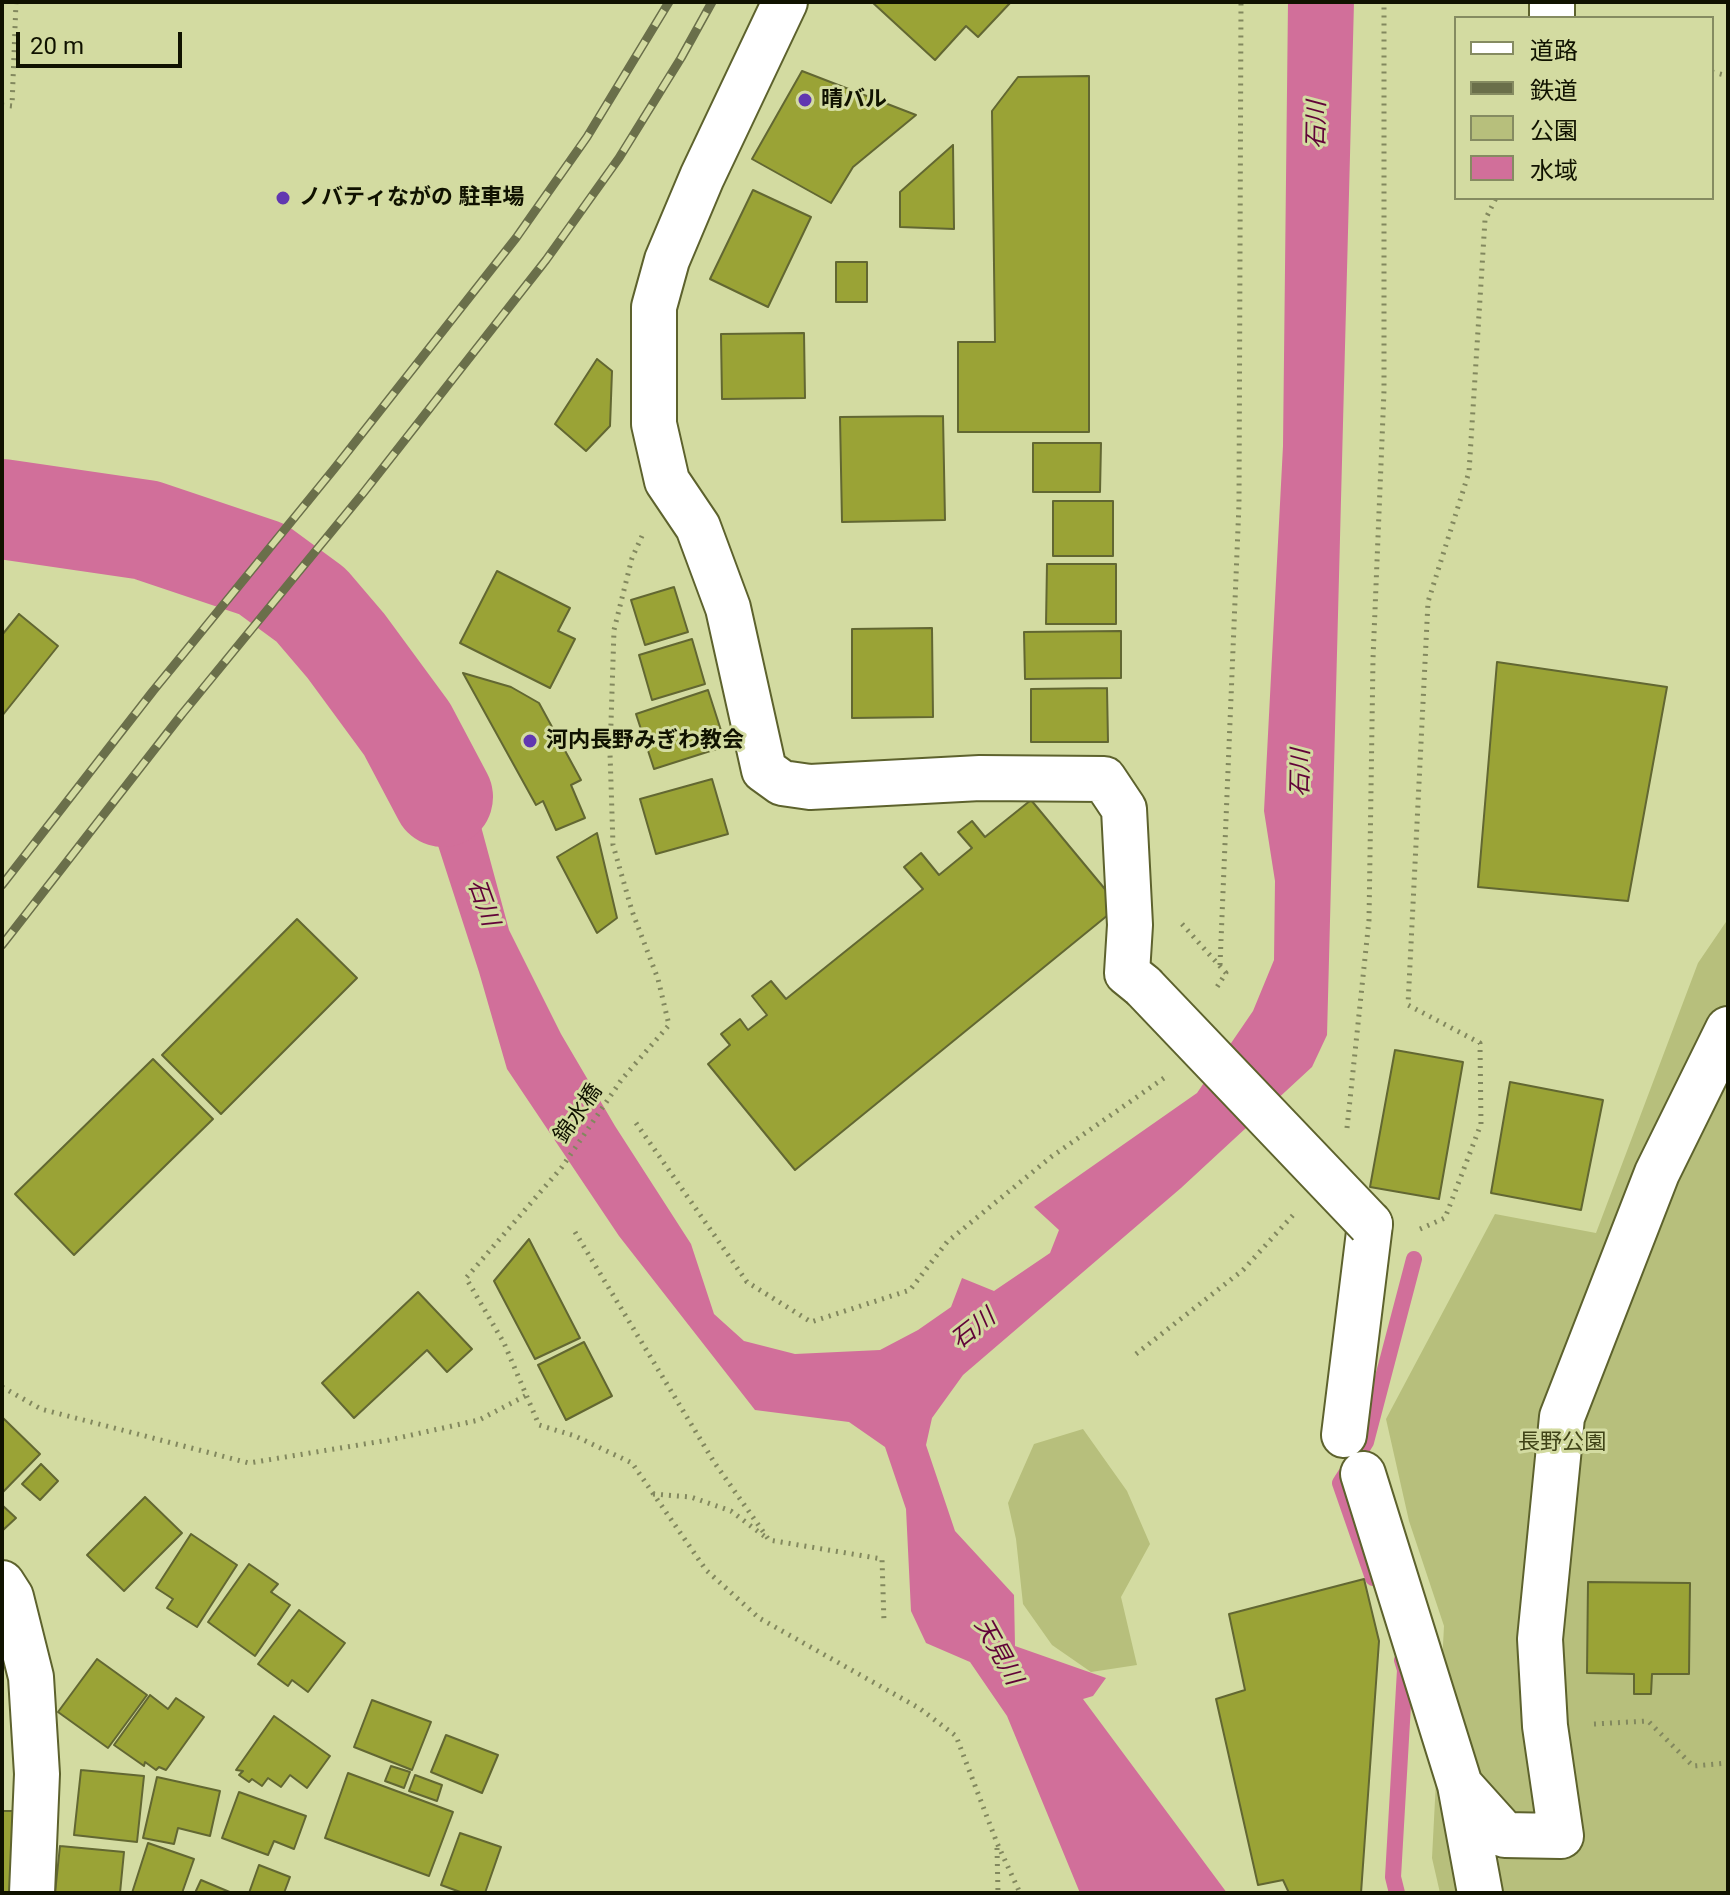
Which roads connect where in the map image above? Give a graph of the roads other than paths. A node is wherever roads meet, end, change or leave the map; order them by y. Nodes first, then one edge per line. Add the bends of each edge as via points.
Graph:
1 (785, 2) edge
2 (1728, 1029) edge
3 (1344, 1435) dead end
4 (1363, 1474) dead end
5 (2, 1583) edge
6 (1460, 1785) junction
7 (32, 1893) edge
8 (1480, 1893) edge

1 - 3 street, bridge via 702,177 667,260 654,307 654,424 667,481 698,527 728,608 764,770 782,783 810,787 980,778 1104,779 1124,809 1127,973 1370,1224
2 - 6 street via 1657,1173 1562,1417 1540,1639 1545,1726 1561,1836 1505,1835
4 - 6 street
5 - 7 street via 11,1597 31,1677 37,1774
6 - 8 street

